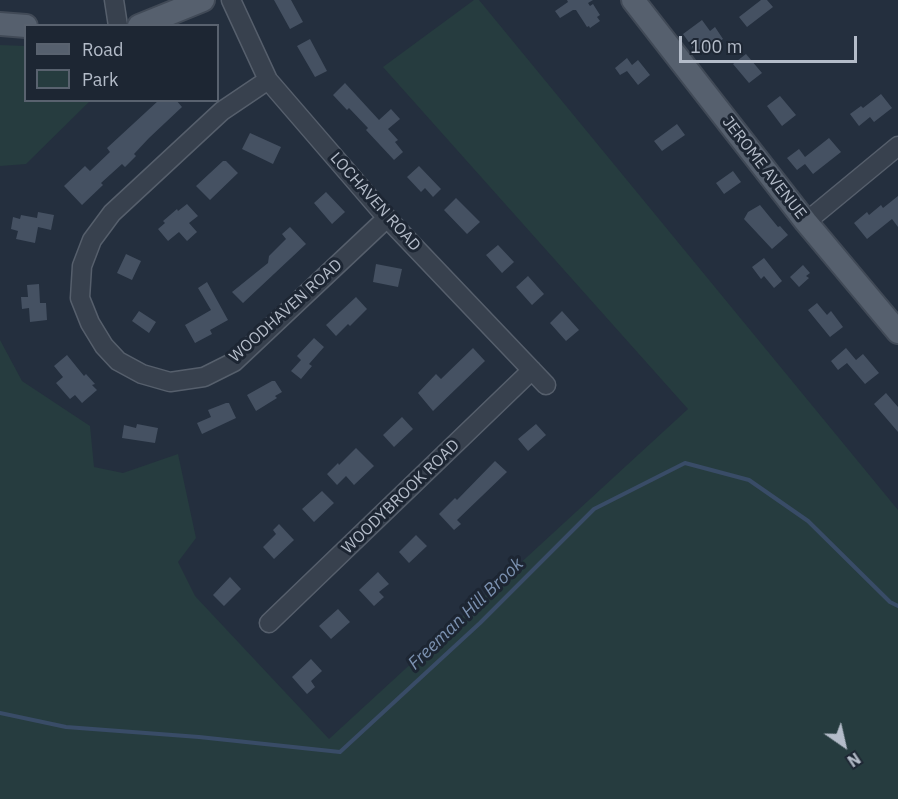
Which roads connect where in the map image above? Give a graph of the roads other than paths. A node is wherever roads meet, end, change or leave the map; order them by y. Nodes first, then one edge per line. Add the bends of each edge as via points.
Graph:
1 (114, 0) edge
2 (203, 0) edge
3 (231, 0) edge
4 (633, 0) edge
5 (0, 24) edge
6 (118, 24) edge
7 (144, 24) edge
8 (24, 26) edge
9 (268, 80) junction
10 (898, 146) edge
11 (387, 218) junction
12 (806, 222) junction
13 (898, 332) edge
14 (532, 370) junction
15 (546, 385) dead end
16 (269, 623) dead end

1 - 6 street
2 - 7 main road
3 - 9 street, LOCHAVEN ROAD
4 - 12 main road, JEROME AVENUE
5 - 8 main road
9 - 11 street, LOCHAVEN ROAD
9 - 11 street, WOODHAVEN ROAD via 222,111 112,213 92,240 82,266 80,298 104,346 118,361 142,374 170,381 204,377 234,362
10 - 12 street
11 - 14 street, LOCHAVEN ROAD
12 - 13 main road, JEROME AVENUE
14 - 15 street, LOCHAVEN ROAD
14 - 16 street, WOODYBROOK ROAD

